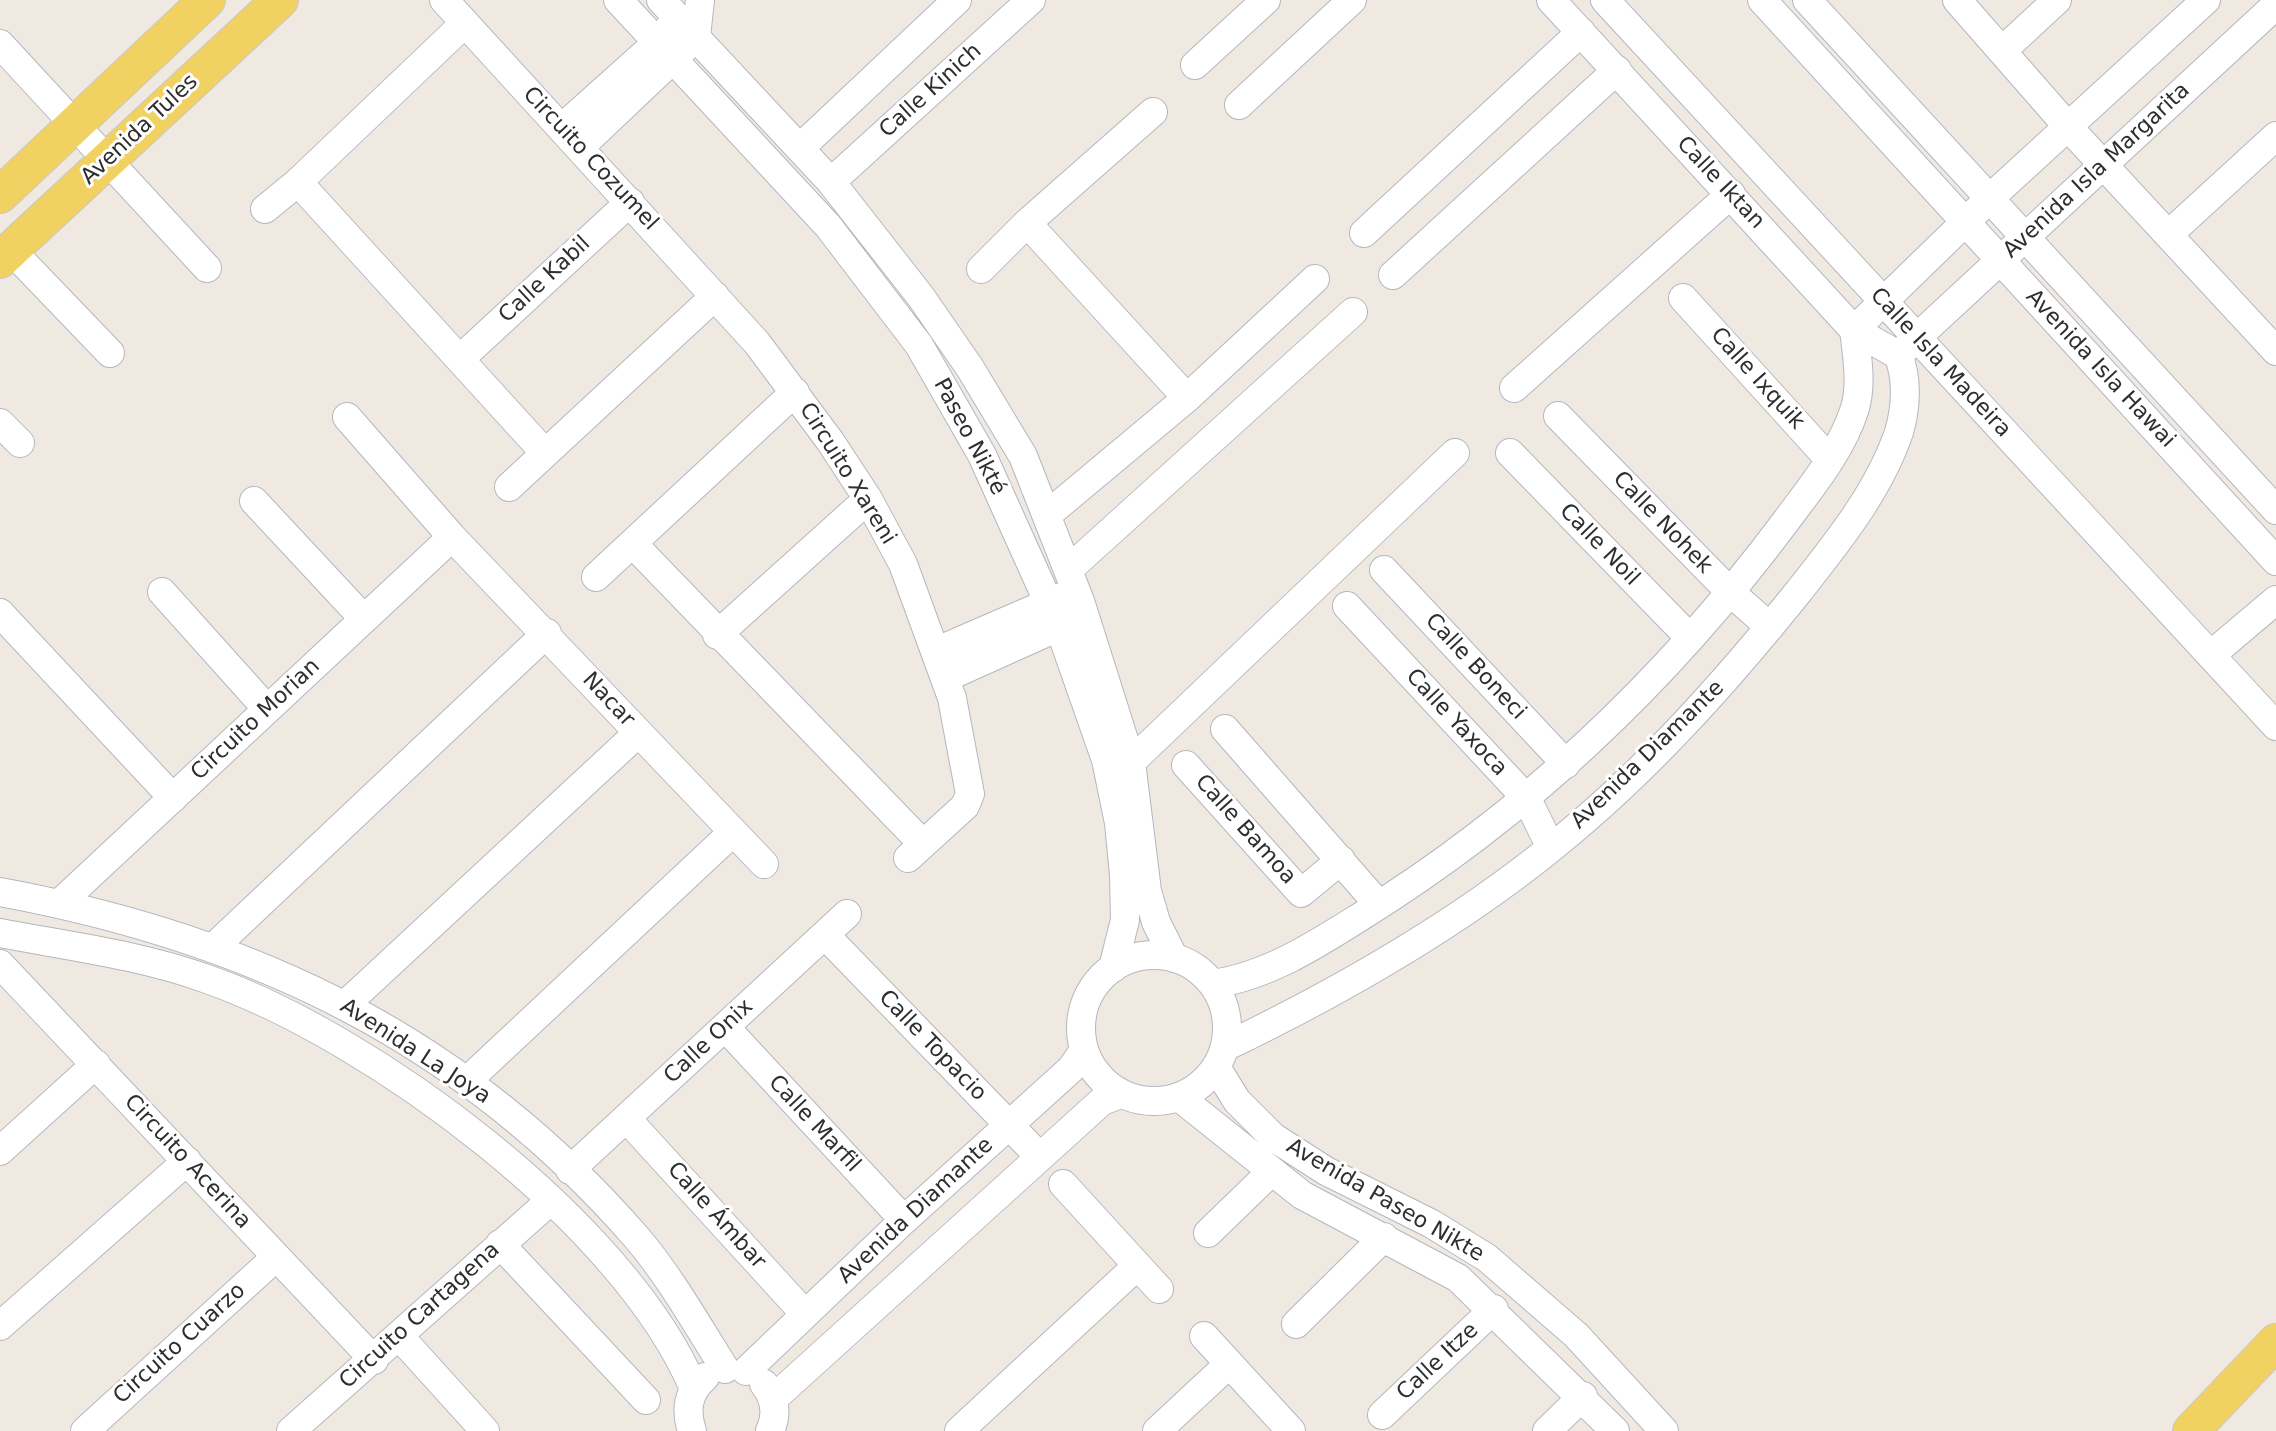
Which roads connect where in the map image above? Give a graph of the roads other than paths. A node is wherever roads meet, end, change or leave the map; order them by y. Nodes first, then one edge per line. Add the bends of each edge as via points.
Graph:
1 (207, 0) edge
2 (280, 0) edge
3 (444, 0) edge
4 (618, 0) edge
5 (957, 0) edge
6 (1031, 0) edge
7 (1266, 0) edge
8 (1352, 0) edge
9 (1551, 0) edge
10 (1605, 0) edge
11 (1762, 0) edge
12 (1807, 0) edge
13 (1957, 0) edge
14 (2057, 0) edge
15 (2206, 0) edge
16 (2276, 5) edge
17 (686, 11) edge
18 (465, 23) junction
19 (1581, 32) junction
20 (0, 44) edge
21 (666, 51) junction
22 (2002, 51) junction
23 (1195, 65) dead end
24 (1617, 70) junction
25 (1239, 105) dead end
26 (1153, 112) dead end
27 (74, 126) junction
28 (2070, 129) junction
29 (2276, 136) edge
30 (571, 138) junction
31 (800, 148) junction
32 (106, 161) junction
33 (2105, 164) junction
34 (298, 182) junction
35 (831, 182) junction
36 (1731, 194) junction
37 (0, 195) edge
38 (1990, 198) junction
39 (630, 202) junction
40 (265, 209) dead end
41 (1027, 223) junction
42 (1966, 223) junction
43 (1364, 233) dead end
44 (2169, 234) junction
45 (2025, 237) junction
46 (6, 255) edge
47 (2000, 260) junction
48 (207, 268) dead end
49 (981, 269) dead end
50 (1393, 275) dead end
51 (1315, 279) dead end
52 (715, 296) junction
53 (1683, 298) dead end
54 (1881, 302) junction
55 (1353, 312) dead end
56 (1854, 330) junction
57 (1907, 345) junction
58 (2276, 351) edge
59 (110, 353) dead end
60 (460, 359) junction
61 (1514, 388) dead end
62 (795, 392) junction
63 (1187, 398) junction
64 (1558, 416) dead end
65 (347, 417) dead end
66 (0, 423) edge
67 (20, 443) dead end
68 (545, 453) junction
69 (1455, 453) dead end
70 (1510, 453) dead end
71 (1830, 460) junction
72 (509, 487) dead end
73 (868, 499) junction
74 (254, 501) dead end
75 (2276, 510) edge
76 (1047, 515) junction
77 (452, 537) junction
78 (633, 544) junction
79 (2276, 561) edge
80 (1384, 570) dead end
81 (596, 577) dead end
82 (162, 592) dead end
83 (1076, 592) junction
84 (1730, 592) junction
85 (2276, 600) edge
86 (1347, 606) dead end
87 (0, 613) edge
88 (1053, 615) junction
89 (364, 619) junction
90 (1770, 627) junction
91 (547, 633) junction
92 (717, 635) junction
93 (1689, 637) junction
94 (2212, 654) junction
95 (941, 664) junction
96 (267, 709) junction
97 (2276, 726) edge
98 (1225, 729) dead end
99 (638, 733) junction
100 (1131, 762) junction
101 (1566, 764) junction
102 (1186, 765) dead end
103 (173, 798) junction
104 (1527, 799) junction
105 (733, 832) junction
106 (1551, 848) junction
107 (1341, 860) junction
108 (764, 864) dead end
109 (0, 892) edge
110 (60, 903) junction
111 (1379, 905) junction
112 (847, 914) dead end
113 (153, 931) junction
114 (0, 933) edge
115 (825, 935) junction
116 (214, 947) junction
117 (1174, 958) junction
118 (136, 960) junction
119 (0, 964) edge
120 (1113, 968) junction
121 (1213, 984) junction
122 (345, 1005) junction
123 (725, 1027) junction
124 (1084, 1050) junction
125 (1220, 1057) junction
126 (96, 1064) junction
127 (467, 1081) junction
128 (1121, 1094) junction
129 (1179, 1097) junction
130 (626, 1118) junction
131 (1009, 1124) junction
132 (0, 1151) edge
133 (1039, 1156) junction
134 (187, 1161) junction
135 (570, 1170) junction
136 (1271, 1172) junction
137 (1063, 1184) dead end
138 (550, 1201) junction
139 (904, 1220) junction
140 (1208, 1233) dead end
141 (1384, 1237) junction
142 (500, 1244) junction
143 (275, 1258) junction
144 (1137, 1266) junction
145 (1159, 1289) dead end
146 (1494, 1309) junction
147 (805, 1314) junction
148 (1296, 1324) dead end
149 (0, 1326) edge
150 (1204, 1336) dead end
151 (400, 1337) junction
152 (2269, 1357) edge
153 (374, 1360) junction
154 (1229, 1364) junction
155 (736, 1370) junction
156 (694, 1389) junction
157 (1583, 1396) junction
158 (773, 1399) junction
159 (646, 1400) dead end
160 (1382, 1415) dead end
161 (685, 1427) edge
162 (85, 1431) edge
163 (291, 1431) edge
164 (485, 1431) edge
165 (770, 1431) edge
166 (959, 1431) edge
167 (1157, 1431) edge
168 (1291, 1431) edge
169 (1547, 1431) edge
170 (1615, 1431) edge
171 (1664, 1431) edge
172 (2191, 1431) edge

1 - 27 main road
2 - 32 main road, Avenida Tules
3 - 18 street, Circuito Cozumel
4 - 21 street, Paseo Nikté
5 - 31 street
6 - 35 street, Calle Kinich
7 - 23 street
8 - 25 street
9 - 19 street, Calle Iktan
10 - 54 street, Calle Isla Madeira
11 - 42 street, Avenida Isla Hawai
12 - 38 street, Avenida Isla Hawai
13 - 22 street
14 - 22 street
15 - 28 street
16 - 33 street, Avenida Isla Margarita
17 - 21 street
17 - 31 street, Paseo Nikté
18 - 30 street, Circuito Cozumel
18 - 34 street
19 - 24 street, Calle Iktan
19 - 43 street
20 - 27 street
21 - 30 street
21 - 88 street, Paseo Nikté via 828,226 919,345 982,455
22 - 28 street
24 - 36 street, Calle Iktan
24 - 50 street
26 - 41 street
27 - 32 street
27 - 37 main road
28 - 33 street
28 - 38 street
29 - 44 street
30 - 39 street, Circuito Cozumel
31 - 35 street, Paseo Nikté
32 - 46 main road, Avenida Tules
32 - 48 street
33 - 44 street
33 - 45 street, Avenida Isla Margarita
34 - 40 street
34 - 60 street
35 - 76 street, Paseo Nikté via 970,368 1023,456
36 - 56 street, Calle Iktan
36 - 61 street
38 - 42 street
38 - 45 street, Avenida Isla Hawai
39 - 52 street, Circuito Cozumel
39 - 60 street, Calle Kabil
41 - 49 street
41 - 63 street
42 - 47 street, Avenida Isla Hawai
42 - 54 street
44 - 58 street
45 - 47 street, Avenida Isla Margarita
45 - 75 street, Avenida Isla Hawai
46 - 59 street
47 - 57 street, Avenida Isla Margarita
47 - 79 street, Avenida Isla Hawai
51 - 63 street
52 - 62 street, Circuito Cozumel
52 - 68 street
53 - 71 street, Calle Ixquik
54 - 56 street
54 - 57 street, Calle Isla Madeira
55 - 83 street
56 - 57 street, Calle Iktan
56 - 71 street via 1856,406
57 - 90 street, Avenida Diamante via 1899,432 1872,490
57 - 94 street, Calle Isla Madeira
60 - 68 street
62 - 73 street, Circuito Xareni
62 - 78 street, Circuito Xareni
63 - 76 street
64 - 84 street, Calle Nohek
65 - 77 street, Nacar
66 - 67 street
68 - 72 street
69 - 100 street
70 - 93 street, Calle Noil
71 - 84 street
73 - 92 street
73 - 95 street, Circuito Xareni via 903,564
74 - 89 street
76 - 83 street, Paseo Nikté
77 - 89 street, Circuito Morian
77 - 91 street, Nacar
78 - 81 street, Circuito Xareni
78 - 92 street, Circuito Xareni
80 - 101 street, Calle Boneci
82 - 96 street
83 - 88 street
83 - 100 street, Paseo Nikté
84 - 90 street, Calle Nohek
84 - 93 street
85 - 94 street
86 - 104 street, Calle Yaxoca
87 - 103 street
88 - 95 street
88 - 120 street, Paseo Nikté via 1106,760 1119,823 1125,920
89 - 96 street, Circuito Morian
90 - 106 street, Avenida Diamante via 1668,740
91 - 99 street, Nacar
91 - 116 street
92 - 95 street, Circuito Xareni via 916,851 965,806 970,794
93 - 101 street
94 - 97 street, Calle Isla Madeira
96 - 103 street, Circuito Morian
98 - 107 street
99 - 105 street, Nacar
99 - 122 street
100 - 117 street, Paseo Nikté via 1147,891
101 - 104 street
102 - 107 street, Calle Bamoa via 1301,893
103 - 110 street, Circuito Morian
104 - 106 street, Calle Yaxoca
104 - 111 street
105 - 108 street, Nacar
105 - 127 street
106 - 125 street, Avenida Diamante via 1394,956
107 - 111 street
109 - 110 street, Avenida La Joya
110 - 113 street, Avenida La Joya
111 - 121 street via 1276,965 1237,981
112 - 115 street, Calle Onix
113 - 116 street, Avenida La Joya
113 - 118 street
114 - 118 street, Avenida La Joya
115 - 123 street, Calle Onix
115 - 131 street, Calle Topacio
116 - 122 street, Avenida La Joya
117 - 120 street via 1142,957
117 - 121 street
118 - 138 street, Avenida La Joya via 208,979 320,1031 441,1108
119 - 126 street, Circuito Acerina
120 - 124 street via 1085,1005
121 - 125 street via 1227,1025
122 - 127 street, Avenida La Joya
123 - 130 street, Calle Onix
123 - 139 street, Calle Marfil
124 - 128 street via 1098,1075
124 - 131 street, Avenida Diamante via 1071,1069
125 - 129 street via 1200,1085
125 - 171 street, Avenida Paseo Nikte via 1237,1101 1273,1137 1487,1258 1576,1335
126 - 132 street
126 - 134 street, Circuito Acerina
127 - 135 street, Avenida La Joya
128 - 129 street via 1149,1101
128 - 133 street, Avenida Diamante via 1102,1101
129 - 136 street, Avenida Paseo Nikte
130 - 135 street, Calle Onix
130 - 147 street, Calle Ámbar
131 - 133 street, Calle Topacio
131 - 139 street, Avenida Diamante
133 - 158 street, Avenida Diamante
134 - 143 street, Circuito Acerina
134 - 149 street
135 - 155 street, Avenida La Joya via 639,1240
136 - 140 street
136 - 141 street, Avenida Paseo Nikte via 1302,1195
137 - 144 street
138 - 142 street, Circuito Cartagena
138 - 156 street, Avenida La Joya via 650,1311
139 - 147 street, Avenida Diamante
141 - 146 street, Avenida Paseo Nikte via 1458,1278
141 - 148 street
142 - 151 street, Circuito Cartagena
142 - 159 street
143 - 153 street, Circuito Acerina
143 - 162 street, Circuito Cuarzo
144 - 145 street
144 - 166 street
146 - 157 street, Avenida Paseo Nikte
146 - 160 street, Calle Itze
147 - 155 street, Avenida Diamante
150 - 154 street
151 - 153 street, Circuito Cartagena
151 - 164 street
152 - 172 main road
153 - 163 street, Circuito Cartagena
154 - 167 street
154 - 168 street
155 - 156 street, Avenida Diamante via 702,1379
155 - 158 street, Avenida La Joya via 758,1377
156 - 161 street
157 - 169 street
157 - 170 street, Avenida Paseo Nikte
158 - 165 street

